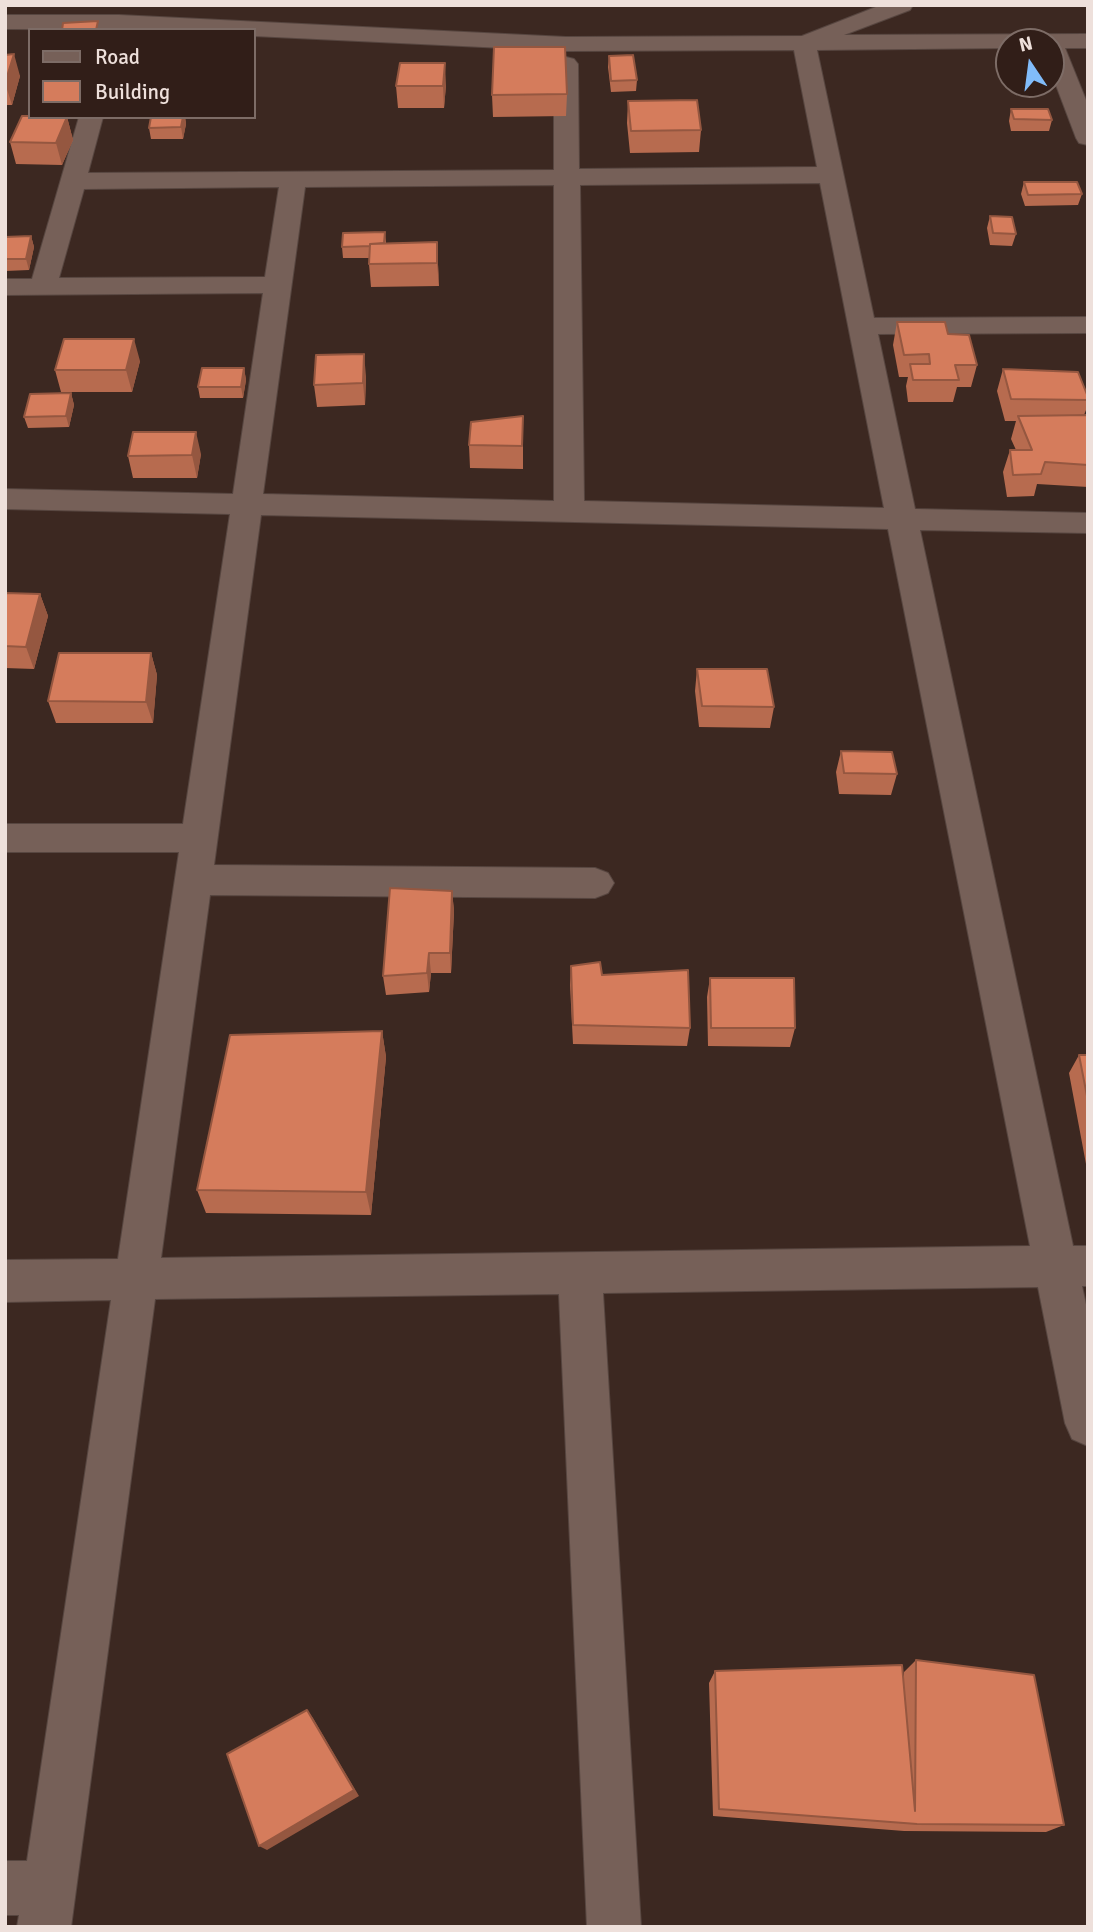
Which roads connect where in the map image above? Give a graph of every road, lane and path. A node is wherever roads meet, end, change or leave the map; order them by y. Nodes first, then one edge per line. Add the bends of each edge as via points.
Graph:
1 (329, 5) edge
2 (902, 5) edge
3 (119, 19) edge
4 (5, 22) edge
5 (326, 32) junction
6 (995, 41) edge
7 (1065, 41) edge
8 (1088, 41) edge
9 (804, 43) junction
10 (566, 44) junction
11 (1065, 78) edge
12 (90, 119) edge
13 (1088, 138) edge
14 (832, 175) junction
15 (565, 176) junction
16 (293, 179) junction
17 (73, 181) junction
18 (278, 285) junction
19 (5, 287) edge
20 (43, 287) junction
21 (1088, 325) edge
22 (863, 326) junction
23 (5, 499) edge
24 (246, 504) junction
25 (569, 511) junction
26 (902, 518) junction
27 (1088, 523) edge
28 (5, 838) edge
29 (199, 838) junction
30 (192, 880) junction
31 (595, 883) dead end
32 (1072, 1267) edge
33 (580, 1273) junction
34 (136, 1279) junction
35 (5, 1281) edge
36 (1088, 1423) edge
37 (33, 1901) edge
38 (614, 1927) edge

1 - 5 street
2 - 9 street
3 - 4 street
3 - 5 street
5 - 10 street
6 - 9 street
7 - 8 street
9 - 10 street
9 - 14 street
10 - 15 street
11 - 13 street
12 - 17 street
14 - 15 street
14 - 22 street
15 - 16 street
15 - 25 street
16 - 17 street
16 - 18 street
17 - 20 street
18 - 20 street
18 - 24 street
19 - 20 street
21 - 22 street
22 - 26 street
23 - 24 street
24 - 25 street
24 - 29 street
25 - 26 street
26 - 27 street
26 - 32 street
28 - 29 street
29 - 30 street
30 - 31 street
30 - 34 street
32 - 33 street
32 - 36 street
33 - 34 street
33 - 38 street
34 - 35 street
34 - 37 street

